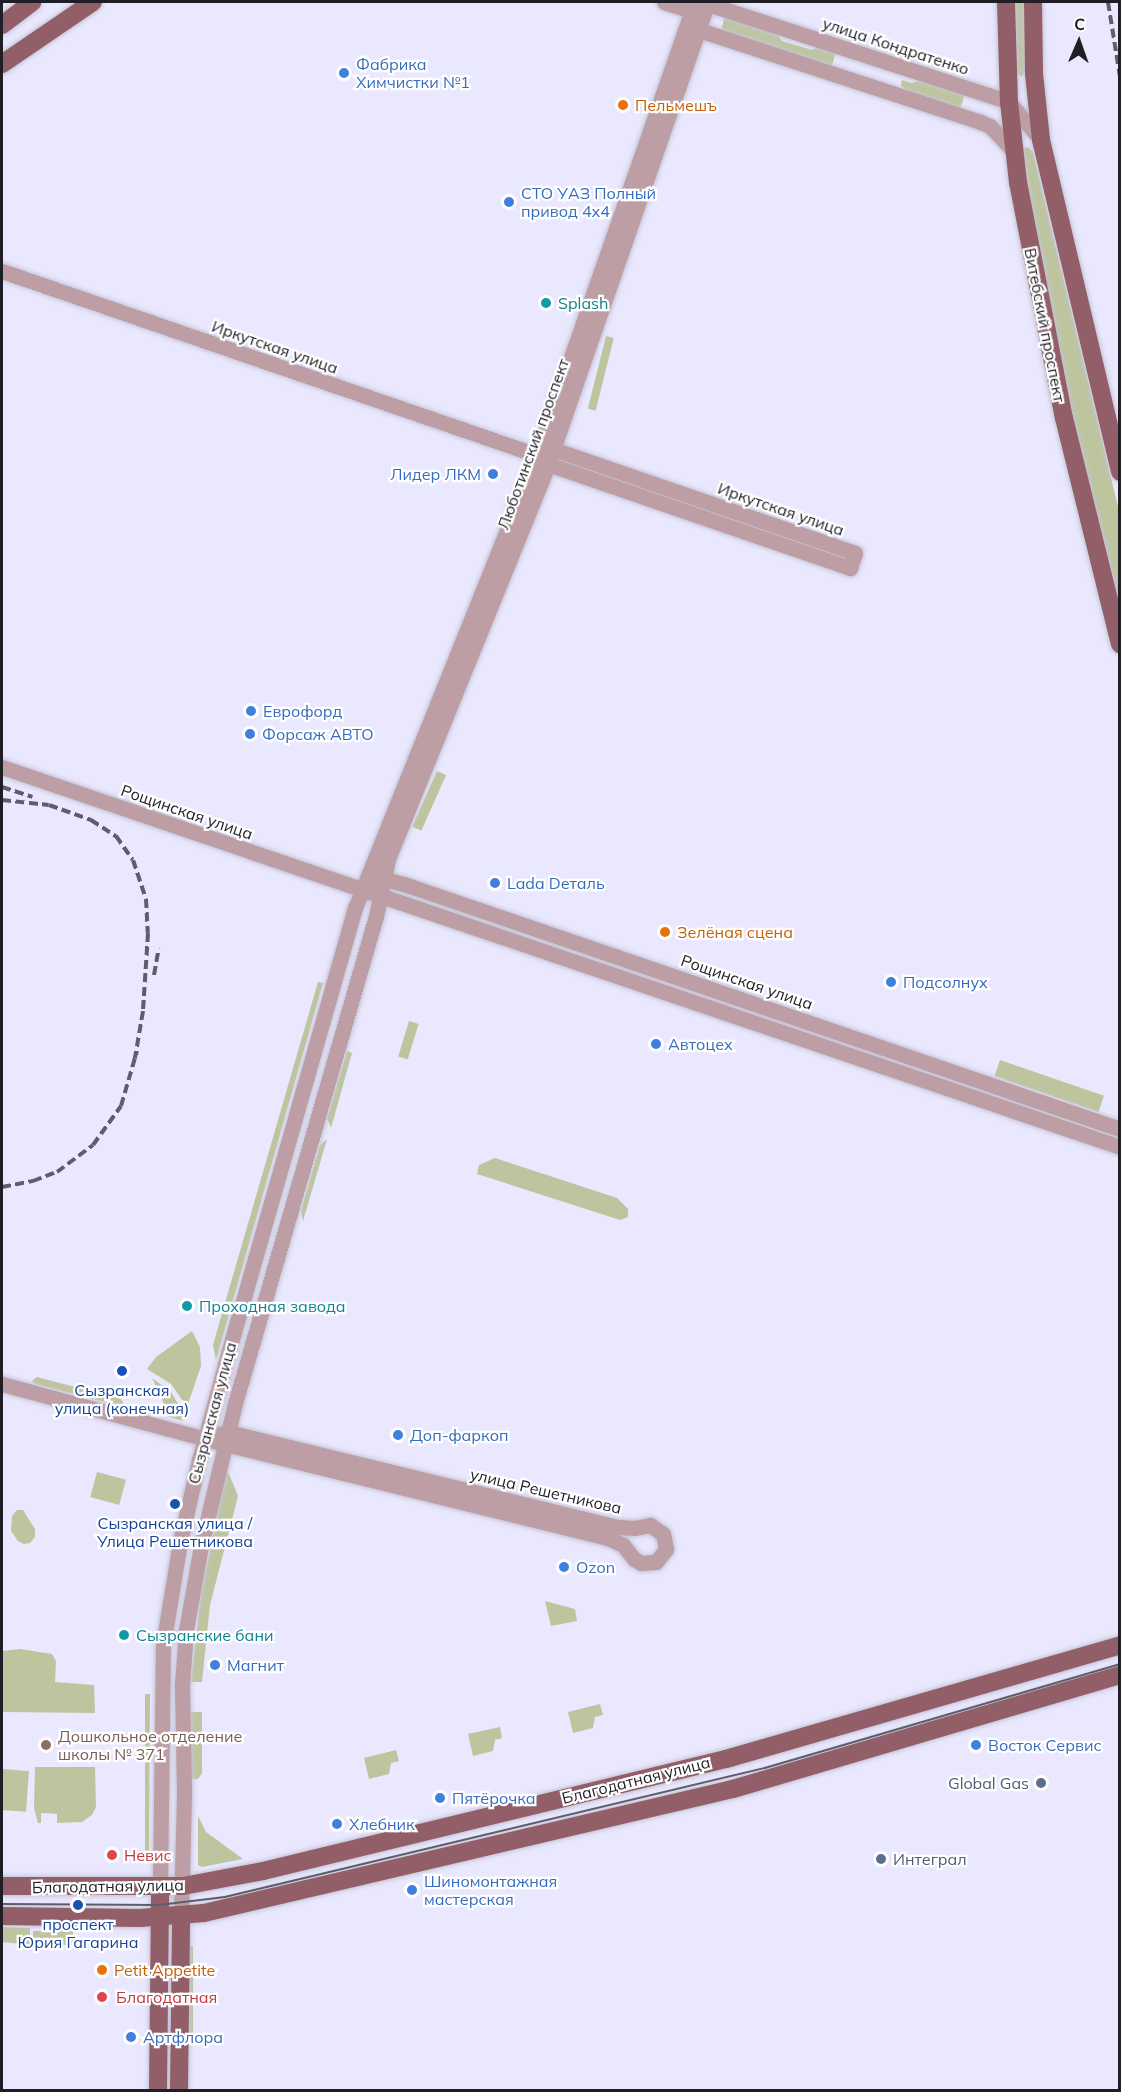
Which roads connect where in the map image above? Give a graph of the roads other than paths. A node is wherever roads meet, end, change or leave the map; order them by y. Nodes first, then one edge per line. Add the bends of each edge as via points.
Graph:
1 (33, 2) edge
2 (93, 2) edge
3 (664, 2) edge
4 (1006, 2) edge
5 (1033, 2) edge
6 (701, 4) edge
7 (2, 24) edge
8 (699, 30) junction
9 (2, 64) edge
10 (1008, 73) junction
11 (1034, 74) junction
12 (1009, 102) junction
13 (1041, 140) junction
14 (1013, 152) junction
15 (2, 271) edge
16 (546, 456) junction
17 (1119, 472) edge
18 (1119, 639) edge
19 (2, 767) edge
20 (385, 879) junction
21 (362, 889) junction
22 (381, 895) junction
23 (1119, 1129) edge
24 (1119, 1147) edge
25 (2, 1384) edge
26 (205, 1436) junction
27 (226, 1438) junction
28 (180, 1542) junction
29 (201, 1546) junction
30 (1119, 1645) edge
31 (1119, 1675) edge
32 (2, 1886) edge
33 (183, 1886) junction
34 (160, 1887) junction
35 (2, 1916) edge
36 (181, 1916) junction
37 (159, 1917) junction
38 (158, 2091) edge
39 (179, 2091) edge

1 - 7 main road
2 - 9 main road
3 - 6 street, улица Кондратенко
4 - 10 main road, Витебский проспект
5 - 11 main road, Витебский проспект
6 - 8 street
6 - 12 street, улица Кондратенко
6 - 16 street, Люботинский проспект
8 - 14 street via 980,122 990,126
8 - 16 street, Люботинский проспект
10 - 11 main road via 1021,81
10 - 12 main road, Витебский проспект
11 - 13 main road, Витебский проспект
12 - 13 street
12 - 14 main road, Витебский проспект
13 - 17 main road, Витебский проспект
14 - 18 main road, Витебский проспект via 1064,418
15 - 16 street, Иркутская улица
16 - 16 street, Иркутская улица via 850,568 855,554
16 - 20 street, Люботинский проспект via 390,853
16 - 21 street, Люботинский проспект
19 - 21 street, Рощинская улица
20 - 21 street
20 - 22 street, Люботинский проспект
20 - 23 street, Рощинская улица
21 - 22 street, Рощинская улица
21 - 26 street, Сызранская улица
22 - 24 street, Рощинская улица
22 - 27 street, Сызранская улица
25 - 26 street, улица Решетникова
26 - 27 street, улица Решетникова
26 - 28 street, Сызранская улица
27 - 27 street, улица Решетникова via 608,1538 623,1545 641,1563 656,1562 666,1549 663,1534 650,1525 618,1527
27 - 29 street, Сызранская улица
28 - 29 street
28 - 34 street, Сызранская улица via 162,1664
29 - 33 street, Сызранская улица via 183,1666
30 - 33 main road, Благодатная улица via 726,1758 263,1871
31 - 36 main road, Благодатная улица via 733,1789
32 - 34 main road, Благодатная улица
33 - 34 main road, Благодатная улица
33 - 36 street
34 - 37 main road, Сызранская улица
35 - 37 main road, Благодатная улица
36 - 37 main road, Благодатная улица
36 - 39 main road
37 - 38 main road

